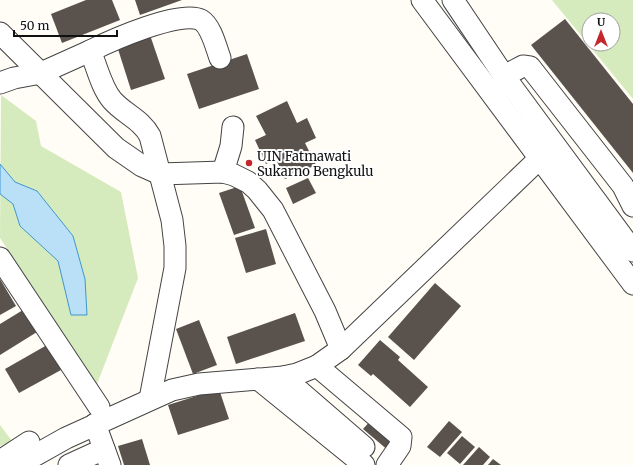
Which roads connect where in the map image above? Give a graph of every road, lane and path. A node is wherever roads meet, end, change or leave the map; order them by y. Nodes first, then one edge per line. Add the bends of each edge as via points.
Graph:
1 (422, 0) edge
2 (453, 0) edge
3 (0, 34) edge
4 (90, 51) junction
5 (220, 58) dead end
6 (41, 72) junction
7 (504, 76) junction
8 (0, 83) edge
9 (233, 127) dead end
10 (539, 159) junction
11 (223, 172) junction
12 (160, 174) junction
13 (633, 206) edge
14 (624, 240) edge
15 (0, 258) edge
16 (633, 284) edge
17 (341, 348) junction
18 (317, 366) junction
19 (283, 377) junction
20 (258, 379) junction
21 (158, 391) junction
22 (97, 416) junction
23 (107, 457) edge
24 (27, 458) edge
25 (0, 461) edge
26 (69, 465) edge
27 (364, 465) edge
28 (386, 465) edge

1 - 10 street
2 - 7 street
3 - 6 street
4 - 5 street via 163,22 194,18 202,21 208,28
4 - 6 street
4 - 12 street via 110,98 145,127 150,136
6 - 8 street
6 - 12 street via 116,148 142,166
7 - 13 street via 523,66 530,67 623,186
7 - 14 street
9 - 11 street via 232,146
10 - 14 street
10 - 17 street
11 - 12 street
11 - 17 street via 248,182 273,210 325,311
12 - 21 street via 172,220 175,268
14 - 16 street
15 - 22 street
17 - 18 street
18 - 19 street
18 - 28 street via 401,436 400,446
19 - 20 street
19 - 28 street
20 - 21 street via 199,384
20 - 27 street
21 - 22 street
22 - 23 street
22 - 24 street via 48,431
23 - 26 street
24 - 25 street

